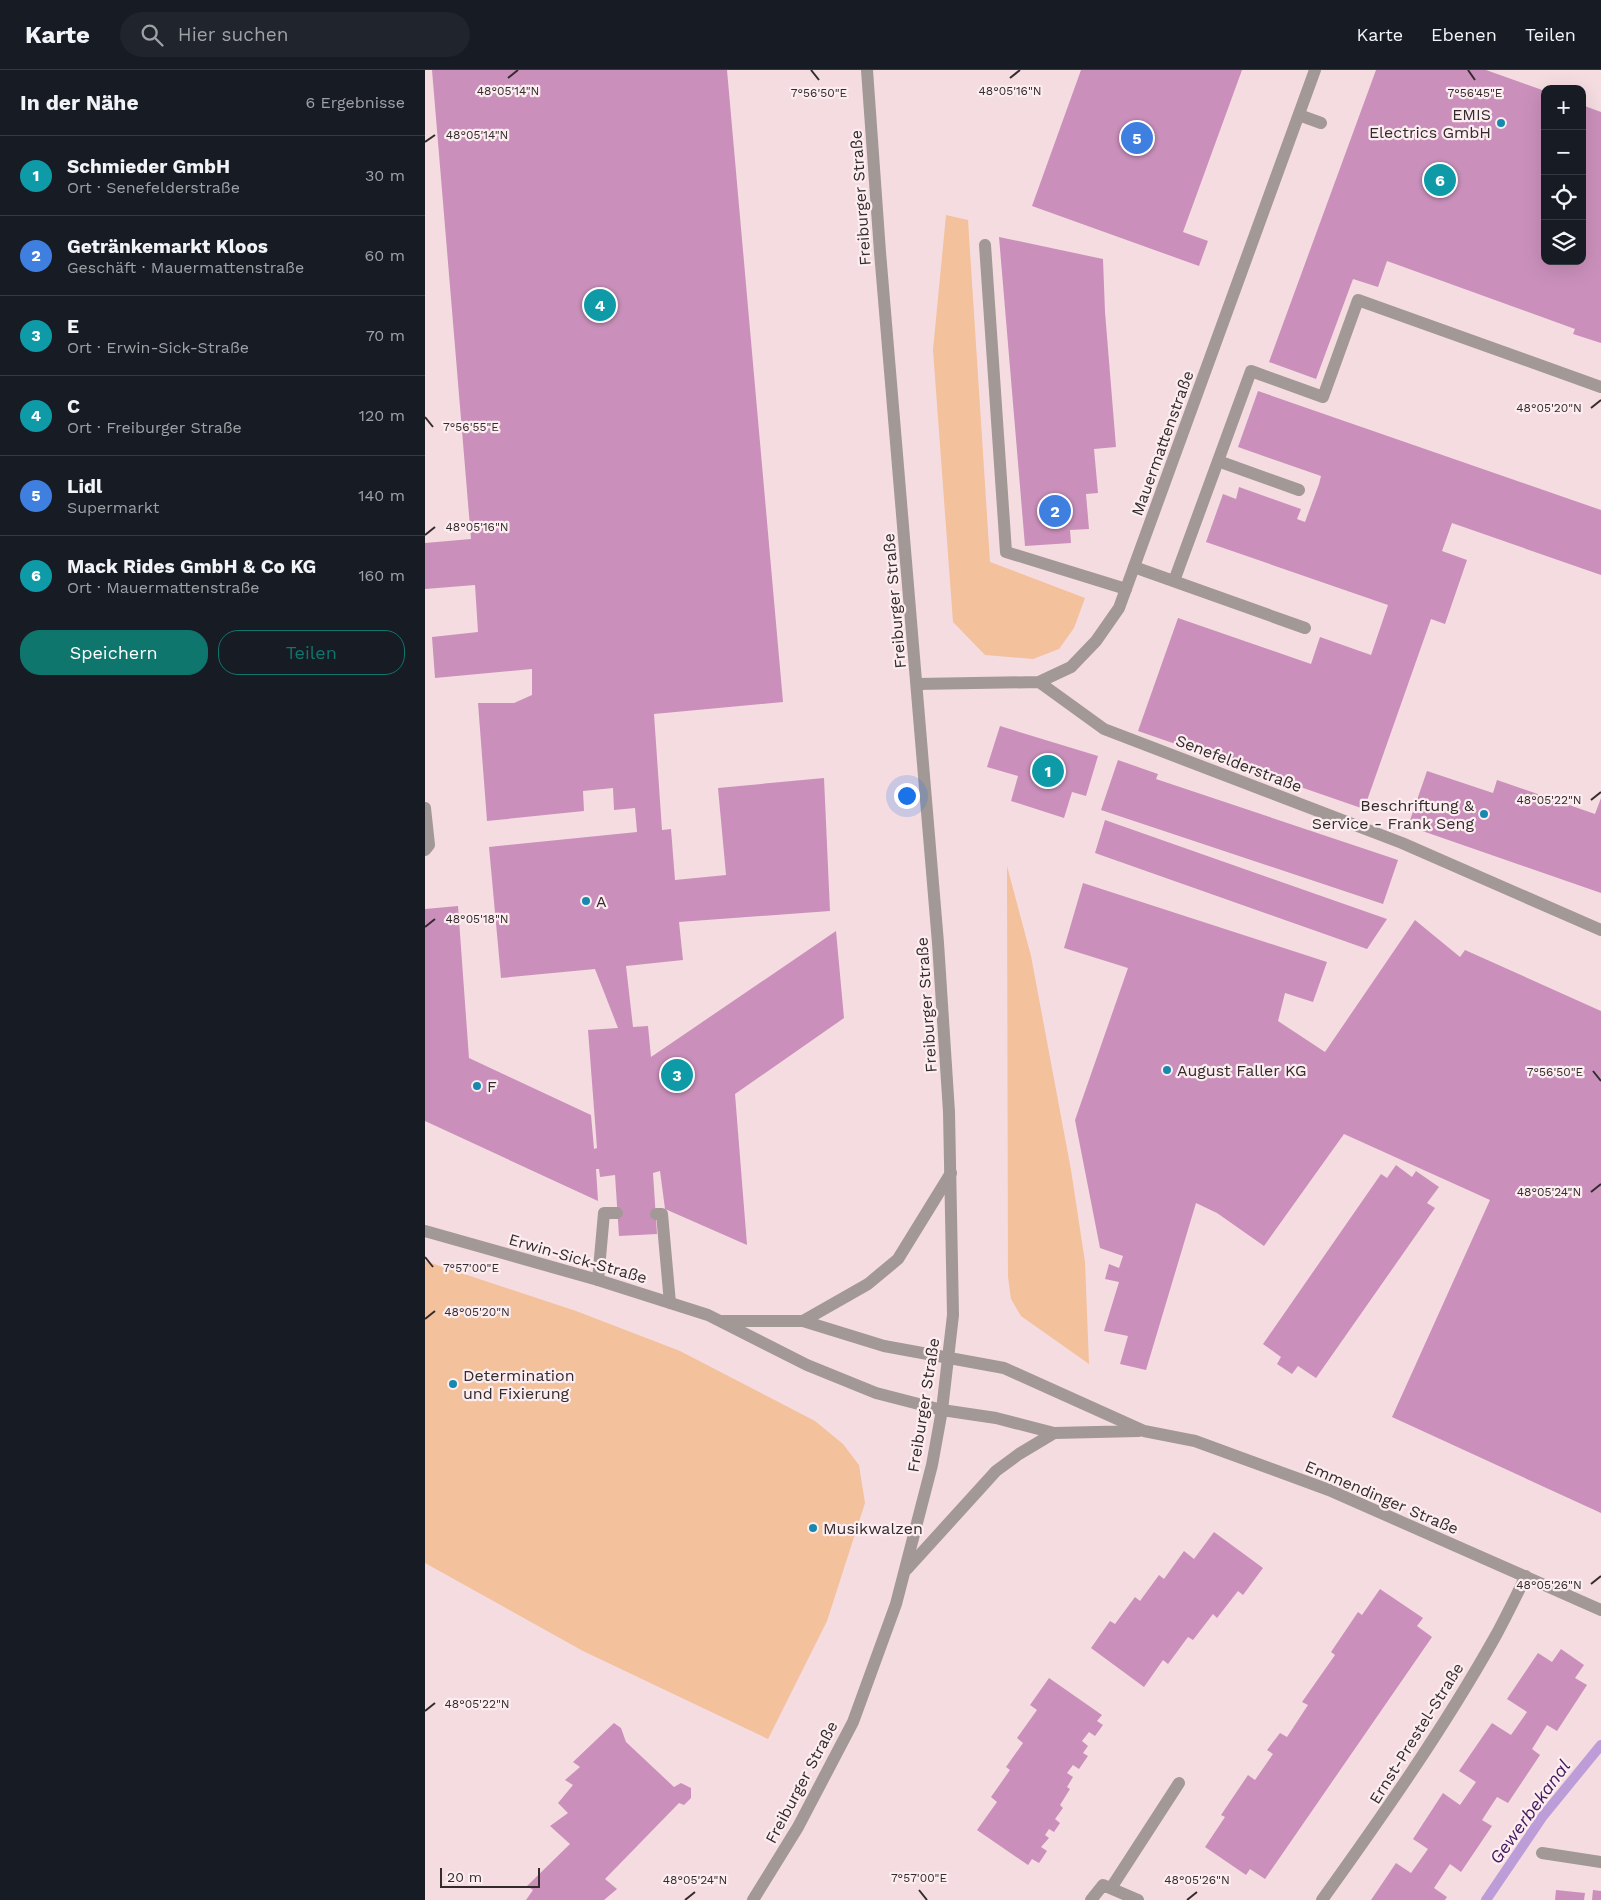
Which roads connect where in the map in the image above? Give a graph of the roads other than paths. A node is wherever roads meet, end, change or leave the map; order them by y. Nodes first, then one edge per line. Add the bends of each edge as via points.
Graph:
1 (867, 70) edge
2 (1315, 70) edge
3 (1299, 116) junction
4 (1321, 123) dead end
5 (985, 245) dead end
6 (1601, 387) edge
7 (1218, 461) junction
8 (1299, 490) dead end
9 (1134, 567) junction
10 (1174, 581) junction
11 (1126, 589) junction
12 (1305, 628) dead end
13 (1039, 682) junction
14 (917, 684) junction
15 (425, 808) edge
16 (425, 850) edge
17 (1601, 930) edge
18 (951, 1173) junction
19 (617, 1213) dead end
20 (656, 1214) dead end
21 (425, 1231) edge
22 (598, 1280) junction
23 (670, 1303) junction
24 (721, 1321) junction
25 (803, 1321) junction
26 (947, 1358) junction
27 (941, 1410) junction
28 (1144, 1431) junction
29 (1054, 1433) junction
30 (907, 1569) junction
31 (1526, 1576) junction
32 (1601, 1610) edge
33 (1179, 1783) dead end
34 (1542, 1853) dead end
35 (1601, 1862) edge
36 (1107, 1887) junction
37 (753, 1900) edge
38 (1091, 1900) edge
39 (1138, 1900) edge
40 (1322, 1900) edge

1 - 14 street, Freiburger Straße
2 - 3 street, Mauermattenstraße
3 - 4 street
3 - 9 street, Mauermattenstraße
5 - 11 street via 1006,552
6 - 7 street via 1358,300 1323,397 1251,371
7 - 8 street
7 - 10 street
9 - 10 street
9 - 11 street, Mauermattenstraße
10 - 12 street
11 - 13 street, Mauermattenstraße via 1119,608 1071,667
13 - 14 street, Mauermattenstraße
13 - 17 street, Senefelderstraße via 1105,730 1402,843
14 - 18 street, Freiburger Straße via 938,943
15 - 16 street via 429,845
18 - 25 street, Erwin-Sick-Straße via 898,1259 868,1284
18 - 26 street, Freiburger Straße via 953,1315
19 - 22 street via 604,1213
20 - 23 street via 662,1214
21 - 22 street, Erwin-Sick-Straße
22 - 23 street, Erwin-Sick-Straße
23 - 24 street, Erwin-Sick-Straße
24 - 25 street, Erwin-Sick-Straße
24 - 27 street, Erwin-Sick-Straße via 816,1369 876,1393
25 - 26 street, Erwin-Sick-Straße via 884,1346
26 - 27 street, Freiburger Straße
26 - 28 street, Emmendinger Straße via 1004,1368
27 - 29 street, Emmendinger Straße via 995,1418
27 - 30 street, Freiburger Straße via 932,1465
28 - 29 street, Emmendinger Straße
28 - 31 street, Emmendinger Straße via 1195,1441 1320,1487
29 - 30 street, Emmendinger Straße via 996,1471
30 - 37 street, Freiburger Straße via 853,1722 798,1827
31 - 32 street, Emmendinger Straße
31 - 40 street, Ernst-Prestel-Straße via 1458,1699 1385,1812
33 - 36 street
34 - 35 street
36 - 38 street
36 - 39 street

